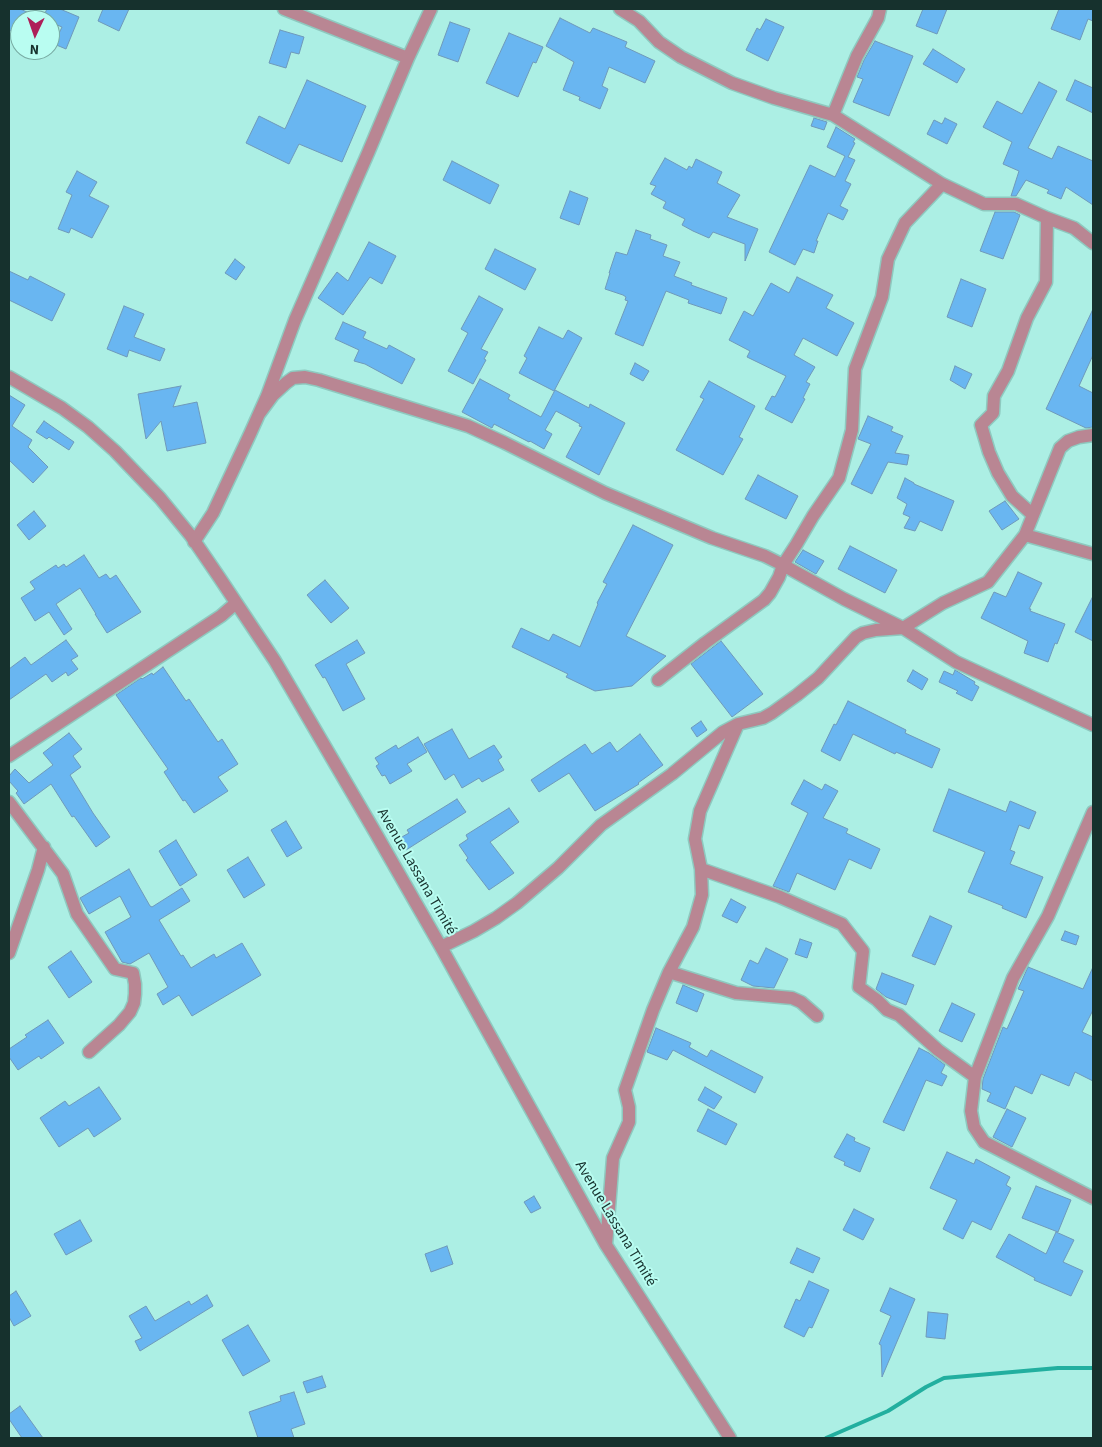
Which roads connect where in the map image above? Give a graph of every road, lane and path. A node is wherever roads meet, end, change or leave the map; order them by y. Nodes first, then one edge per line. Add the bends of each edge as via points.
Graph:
1 (284, 9) edge
2 (431, 9) edge
3 (620, 9) edge
4 (880, 9) edge
5 (408, 58) junction
6 (833, 115) junction
7 (942, 184) junction
8 (1048, 218) junction
9 (1093, 244) edge
10 (9, 377) edge
11 (259, 414) junction
12 (1093, 435) edge
13 (1033, 515) junction
14 (1025, 535) junction
15 (194, 542) junction
16 (1093, 554) edge
17 (783, 565) junction
18 (236, 603) junction
19 (903, 628) junction
20 (658, 680) dead end
21 (738, 724) junction
22 (1093, 726) edge
23 (9, 756) edge
24 (9, 802) edge
25 (1093, 812) edge
26 (44, 847) junction
27 (701, 869) junction
28 (441, 947) junction
29 (9, 953) edge
30 (669, 972) junction
31 (817, 1016) dead end
32 (89, 1052) dead end
33 (975, 1077) junction
34 (1093, 1198) edge
35 (606, 1245) junction
36 (730, 1438) edge

1 - 5 street
2 - 5 street
3 - 6 street via 639,21 659,42 681,58 732,83
4 - 6 street
5 - 11 street via 294,320
6 - 7 street
7 - 8 street via 984,204 1016,204
7 - 17 street via 905,223 888,259 882,297 855,369 852,430 839,478
8 - 9 street via 1074,228
8 - 13 street via 1046,282 994,396 993,413 982,425 998,473 1012,496
10 - 15 street, Avenue Lassana Timité via 62,408 115,451 160,498
11 - 15 street via 213,513
11 - 17 street via 293,378 319,380 468,426 605,494
12 - 13 street via 1068,441 1060,448
13 - 14 street
14 - 16 street
14 - 19 street via 988,582 943,603
15 - 18 street, Avenue Lassana Timité
17 - 19 street
17 - 20 street via 764,600
18 - 23 street
18 - 28 street, Avenue Lassana Timité via 275,661
19 - 21 street via 862,632 818,678 785,704 764,718
19 - 22 street via 956,662
21 - 27 street via 700,811 695,839
21 - 28 street via 601,825 517,904
24 - 26 street
25 - 33 street via 1048,916 1013,978
26 - 29 street
26 - 32 street via 63,874 77,914 115,969 133,973 135,994 130,1012
27 - 30 street via 702,895 693,927
27 - 33 street via 780,897 842,924 863,951 859,987
28 - 35 street, Avenue Lassana Timité
30 - 31 street via 736,993 792,998
30 - 35 street via 625,1090 629,1122 613,1158
33 - 34 street via 971,1111 974,1127 984,1142
35 - 36 street, Avenue Lassana Timité

